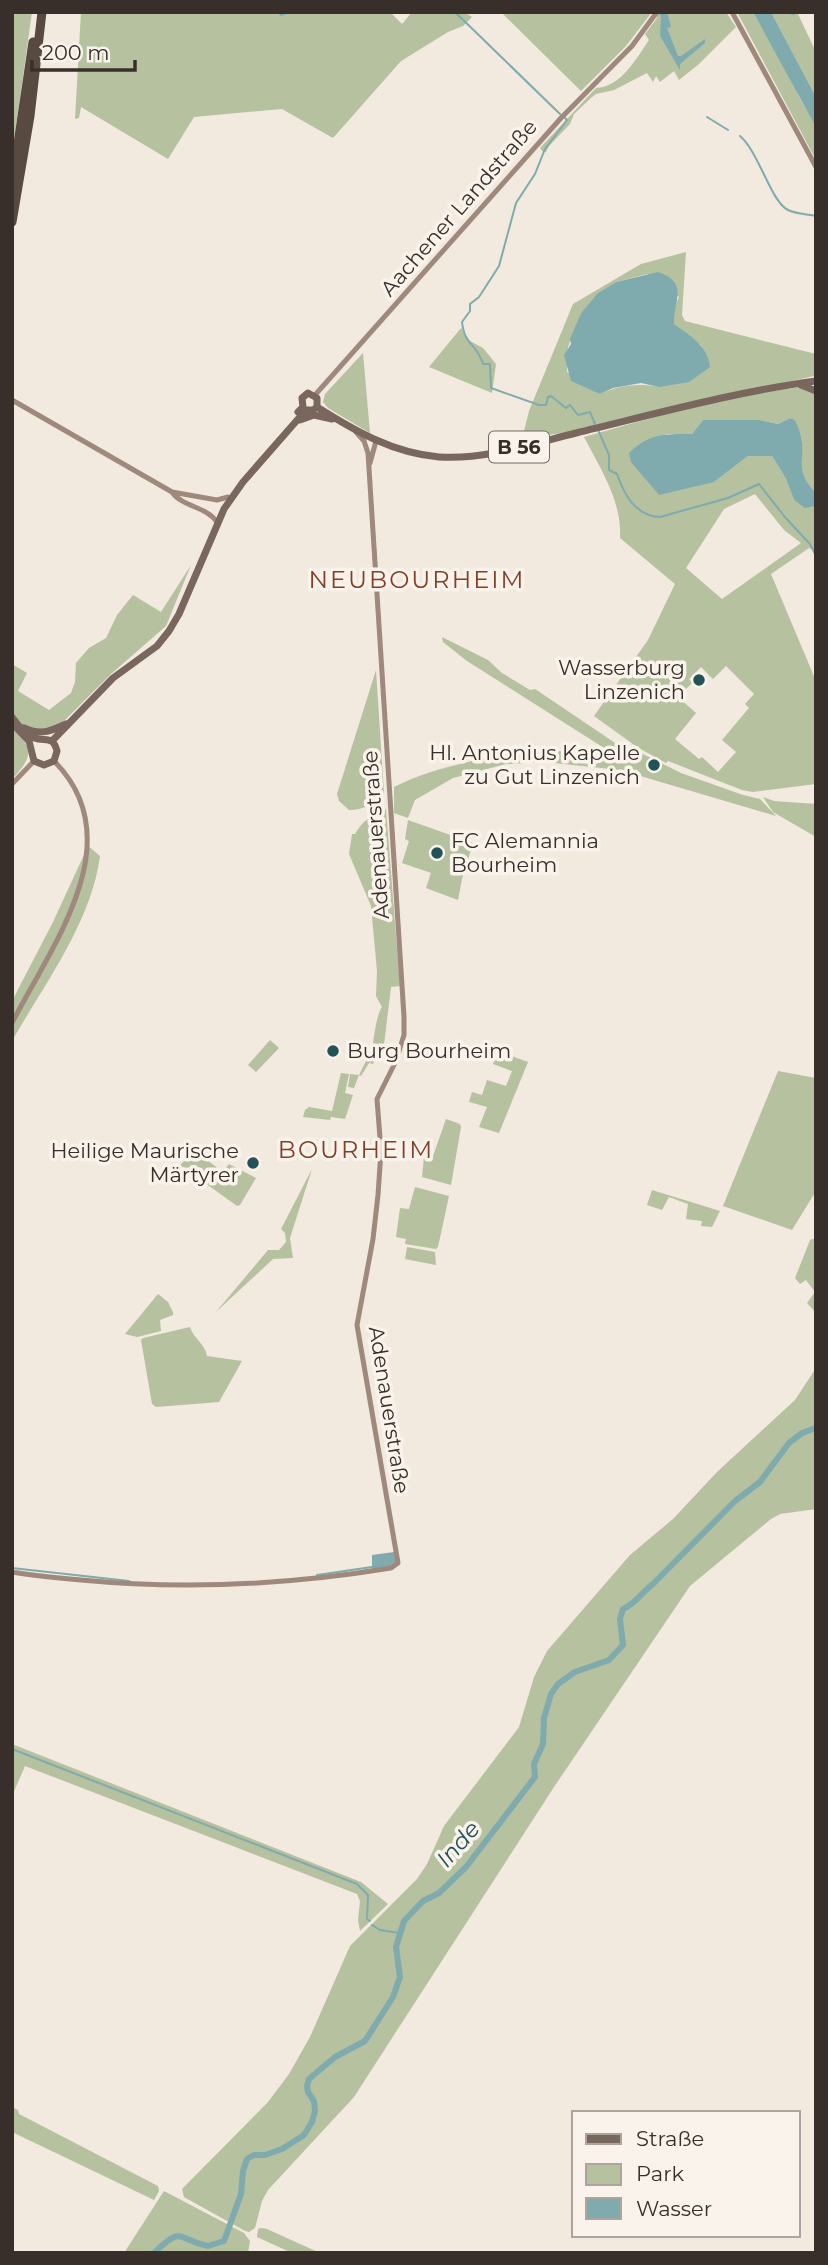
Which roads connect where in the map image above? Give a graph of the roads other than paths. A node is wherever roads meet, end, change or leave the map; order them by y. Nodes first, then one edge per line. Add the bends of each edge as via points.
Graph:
1 (36, 12) edge
2 (42, 12) edge
3 (732, 12) edge
4 (655, 14) edge
5 (816, 167) edge
6 (12, 184) edge
7 (12, 222) edge
8 (816, 381) edge
9 (793, 384) junction
10 (816, 391) edge
11 (315, 395) junction
12 (12, 400) edge
13 (317, 407) junction
14 (304, 409) junction
15 (342, 423) junction
16 (294, 424) junction
17 (354, 430) junction
18 (376, 441) junction
19 (368, 453) junction
20 (369, 466) junction
21 (172, 492) junction
22 (226, 503) junction
23 (217, 522) junction
24 (14, 720) edge
25 (69, 723) junction
26 (39, 739) junction
27 (52, 741) junction
28 (31, 748) junction
29 (34, 761) junction
30 (54, 761) junction
31 (12, 784) edge
32 (12, 1023) edge
33 (14, 1573) edge

1 - 6 highway
2 - 7 highway
3 - 5 street
4 - 11 street, Aachener Landstraße via 632,46 563,116
8 - 9 main road, B 56
9 - 10 main road
9 - 18 main road, B 56 via 491,453 440,457
11 - 13 main road
11 - 14 main road via 304,396
12 - 21 street
13 - 14 main road
13 - 15 main road, B 56
14 - 16 main road
14 - 22 main road
15 - 16 main road via 314,415
15 - 17 main road, B 56
16 - 22 main road
17 - 18 main road, B 56
17 - 19 street
18 - 19 street
18 - 20 street
19 - 20 street
20 - 33 street, Adenauerstraße via 404,1035 377,1099 378,1195 357,1325 398,1563 307,1580 222,1586
21 - 22 street
21 - 23 street
22 - 23 main road
23 - 25 main road via 169,631
24 - 25 main road via 41,733
24 - 26 main road via 29,736
24 - 28 main road
25 - 27 main road
26 - 27 main road
26 - 28 main road
27 - 30 main road via 57,751
28 - 29 main road
29 - 30 main road via 44,765
29 - 31 street
30 - 32 street via 75,787 85,810 88,846 83,879

